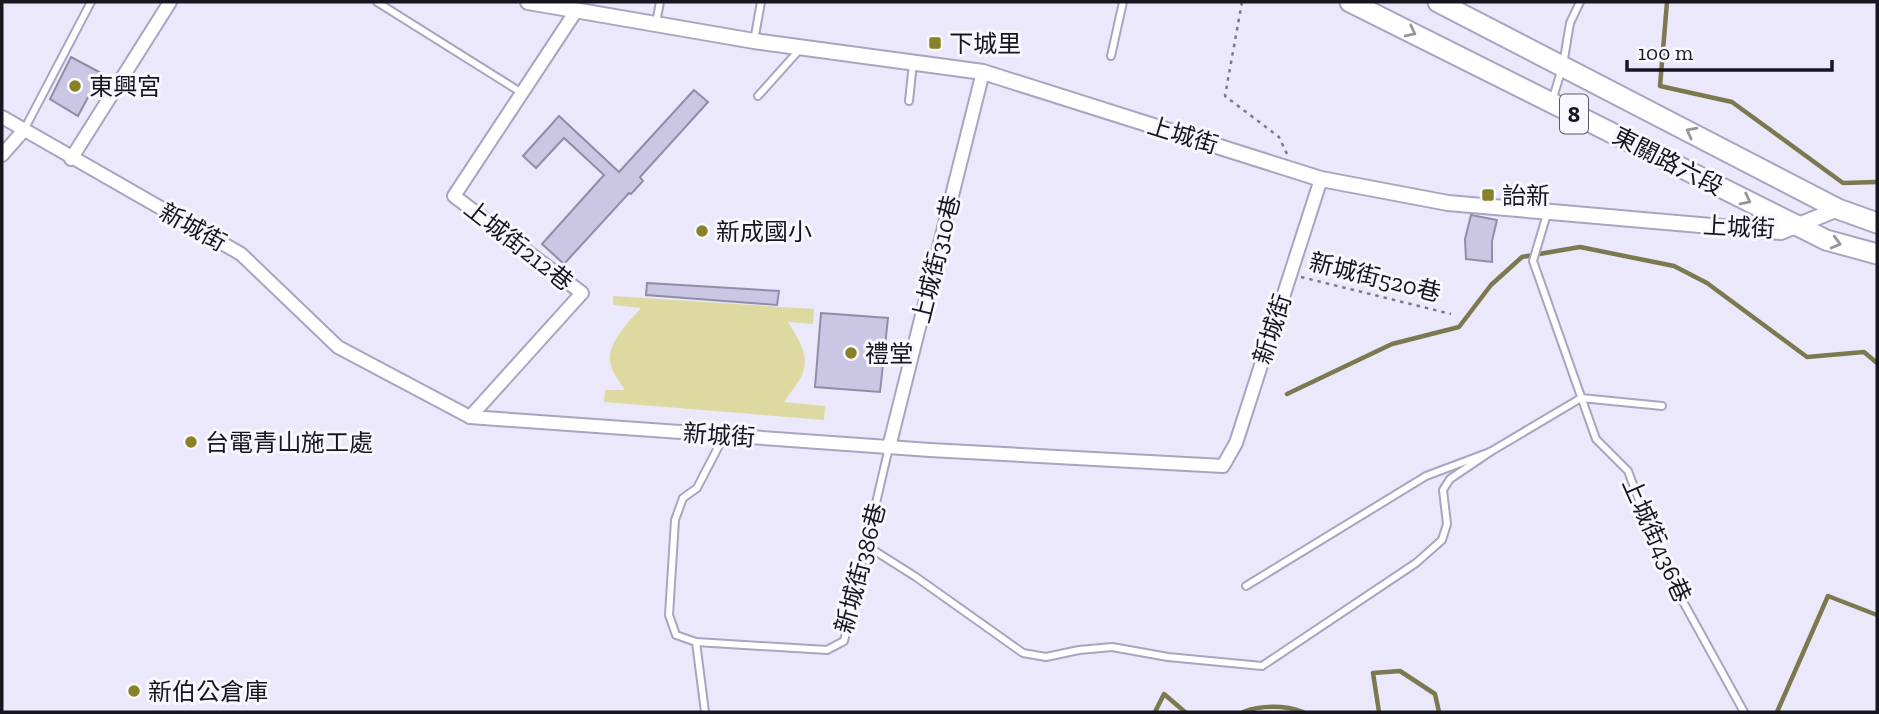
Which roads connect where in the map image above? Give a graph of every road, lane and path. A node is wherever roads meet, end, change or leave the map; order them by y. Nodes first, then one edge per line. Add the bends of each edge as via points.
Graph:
1 (91, 2) edge
2 (170, 2) edge
3 (377, 2) edge
4 (527, 2) edge
5 (660, 2) edge
6 (761, 2) edge
7 (1124, 2) edge
8 (1241, 2) edge
9 (1350, 2) edge
10 (1438, 2) edge
11 (1580, 2) edge
12 (1373, 7) edge
13 (576, 11) junction
14 (656, 24) junction
15 (754, 41) junction
16 (802, 48) junction
17 (1111, 56) dead end
18 (913, 63) junction
19 (1563, 65) junction
20 (983, 72) junction
21 (522, 93) junction
22 (758, 96) dead end
23 (909, 101) dead end
24 (1552, 103) junction
25 (2, 117) edge
26 (24, 130) junction
27 (2, 155) edge
28 (71, 159) junction
29 (1294, 170) junction
30 (1321, 179) junction
31 (1838, 209) junction
32 (1548, 212) junction
33 (1877, 223) edge
34 (1798, 226) junction
35 (1877, 254) edge
36 (1290, 275) junction
37 (1451, 314) dead end
38 (1581, 398) junction
39 (1662, 405) dead end
40 (470, 417) junction
41 (724, 435) junction
42 (889, 447) junction
43 (1490, 452) junction
44 (867, 546) junction
45 (1246, 586) dead end
46 (696, 642) junction
47 (705, 712) edge
48 (1744, 712) edge

1 - 26 lane
2 - 28 street
3 - 21 lane
4 - 13 street, 上城街
5 - 14 lane
6 - 15 lane
7 - 17 lane
8 - 29 path via 1225,96 1279,137
9 - 12 main road, 東關路六段 / 8
10 - 19 main road, 東關路六段 / 8
11 - 19 lane via 1570,23
12 -> 24 main road, 東關路六段 / 8
13 - 14 street, 上城街
13 - 21 street, 上城街212巷
14 - 15 street, 上城街
15 - 16 street, 上城街
16 - 18 street, 上城街
16 - 22 lane
18 - 20 street, 上城街
18 - 23 lane
19 - 24 lane
31 -> 19 main road, 東關路六段 / 8
20 - 29 street, 上城街
20 - 42 street, 上城街310巷
21 - 40 street, 上城街212巷 via 454,195 582,293
24 -> 34 main road, 東關路六段 / 8
25 - 26 street, 新城街
26 - 27 street
26 - 28 street, 新城街
28 - 40 street, 新城街 via 241,254 338,347
29 - 30 street, 上城街
30 - 32 street, 上城街 via 1448,203
30 - 36 street, 新城街
31 - 33 main road, 東關路六段 / 8
31 - 34 street, 上城街
32 - 34 street, 上城街 via 1781,232
32 - 38 lane, 上城街436巷 via 1533,261
34 -> 35 main road, 東關路六段 / 8 via 1826,240
36 - 37 path, 新城街520巷
36 - 42 street, 新城街 via 1236,443 1223,466
38 - 39 lane
38 - 43 lane
38 - 48 lane, 上城街436巷 via 1596,439 1628,471 1665,569
40 - 41 street, 新城街
41 - 42 street, 新城街
41 - 46 lane via 697,488 683,498 675,520 669,615 676,635
42 - 44 lane, 新城街386巷
43 - 44 lane via 1450,479 1443,490 1447,524 1442,540 1416,563 1262,666 1112,648 1046,657 1023,653
43 - 45 lane via 1426,476
44 - 46 lane, 新城街386巷 via 844,641 827,650
46 - 47 lane

